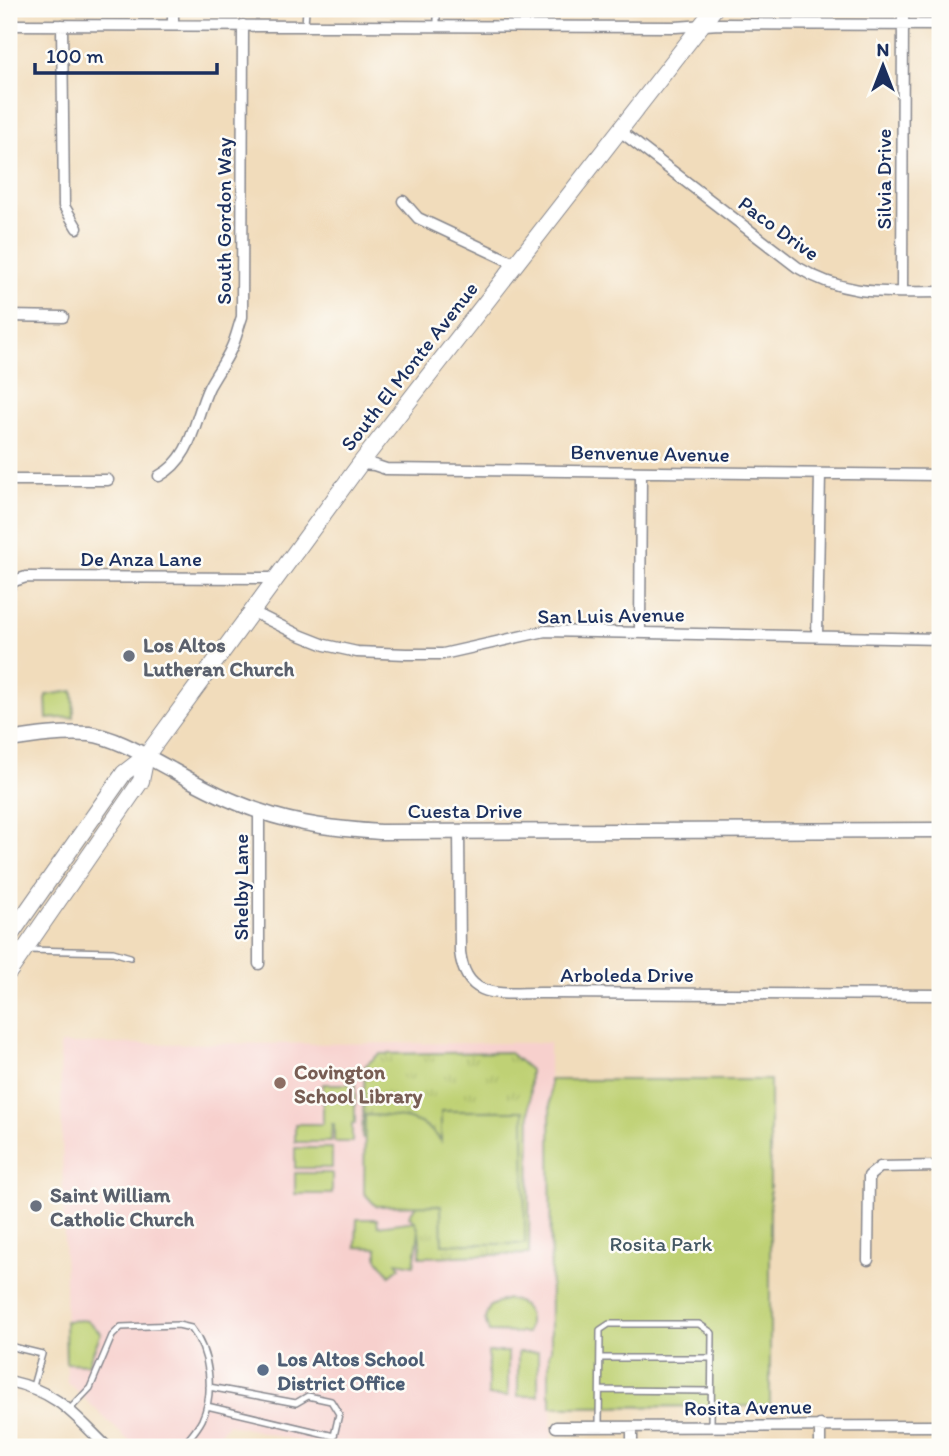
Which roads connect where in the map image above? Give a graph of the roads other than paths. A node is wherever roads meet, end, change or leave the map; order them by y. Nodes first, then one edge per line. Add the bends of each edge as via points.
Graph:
1 (173, 9) edge
2 (306, 9) edge
3 (437, 9) edge
4 (714, 9) edge
5 (903, 9) edge
6 (903, 24) junction
7 (9, 25) edge
8 (62, 25) junction
9 (173, 25) junction
10 (243, 25) junction
11 (940, 25) edge
12 (305, 26) junction
13 (437, 26) junction
14 (702, 26) junction
15 (620, 131) junction
16 (403, 201) dead end
17 (77, 228) dead end
18 (516, 264) junction
19 (902, 292) junction
20 (940, 292) edge
21 (9, 316) edge
22 (63, 317) dead end
23 (359, 464) junction
24 (641, 473) junction
25 (820, 474) junction
26 (940, 475) edge
27 (159, 476) dead end
28 (9, 480) edge
29 (108, 480) dead end
30 (277, 578) junction
31 (9, 587) edge
32 (250, 611) junction
33 (640, 631) junction
34 (817, 635) junction
35 (940, 639) edge
36 (9, 740) edge
37 (146, 757) junction
38 (259, 811) junction
39 (940, 830) edge
40 (459, 831) junction
41 (9, 937) edge
42 (24, 950) junction
43 (130, 957) dead end
44 (259, 964) dead end
45 (9, 972) edge
46 (940, 995) edge
47 (940, 1166) edge
48 (868, 1260) dead end
49 (9, 1346) edge
50 (600, 1358) junction
51 (712, 1358) junction
52 (9, 1381) edge
53 (33, 1387) junction
54 (209, 1387) junction
55 (600, 1391) junction
56 (711, 1391) junction
57 (207, 1406) junction
58 (69, 1410) junction
59 (820, 1425) junction
60 (940, 1426) edge
61 (556, 1427) dead end
62 (599, 1427) junction
63 (632, 1427) junction
64 (711, 1427) junction
65 (107, 1447) edge
66 (182, 1447) edge
67 (632, 1447) edge
68 (820, 1447) edge

1 - 9 street
2 - 12 lane
3 - 13 lane
4 - 14 main road, South El Monte Avenue
5 - 6 street, Silvia Drive
6 - 11 street
6 - 14 street
6 - 19 street, Silvia Drive
7 - 8 street
8 - 9 street
8 - 17 street via 64,206
9 - 10 street
10 - 12 street
10 - 27 street, South Gordon Way via 242,317 191,438 172,469
12 - 13 street
13 - 14 street
14 - 15 main road, South El Monte Avenue
15 - 18 main road, South El Monte Avenue
15 - 19 street, Paco Drive via 817,280 843,288
16 - 18 street via 418,218
18 - 23 main road, South El Monte Avenue
19 - 20 street, Paco Drive
21 - 22 street
23 - 24 street, Benvenue Avenue via 386,469
23 - 30 main road, South El Monte Avenue
24 - 25 street, Benvenue Avenue
24 - 33 street
25 - 26 street, Benvenue Avenue
25 - 34 street
28 - 29 street
30 - 31 street, De Anza Lane via 26,577
30 - 32 main road, South El Monte Avenue
32 - 33 street, San Luis Avenue via 325,645 357,652 443,653 545,631
32 - 37 main road, South El Monte Avenue
33 - 34 street, San Luis Avenue
34 - 35 street, San Luis Avenue
36 - 37 street, Cuesta Drive via 90,734
37 - 38 street, Cuesta Drive
37 - 41 main road, South El Monte Avenue via 124,773
37 - 42 main road, South El Monte Avenue via 141,781
38 - 40 street, Cuesta Drive via 345,829
38 - 44 street, Shelby Lane
39 - 40 street, Cuesta Drive
40 - 46 street, Arboleda Drive via 462,970 479,989
42 - 43 lane via 113,952
42 - 45 main road, South El Monte Avenue
47 - 48 street via 880,1167 869,1176
49 - 53 lane via 42,1354
50 - 51 lane
50 - 51 lane via 600,1331 609,1324 699,1324 712,1333
50 - 55 lane
51 - 56 lane
52 - 53 street
53 - 58 street
54 - 57 lane
54 - 57 lane via 296,1403 308,1396 331,1401 339,1414 334,1436
54 - 58 lane via 204,1350 191,1328 133,1325 121,1327 112,1336 90,1388
55 - 56 lane
55 - 62 lane
56 - 64 lane
57 - 66 lane via 198,1428
58 - 65 street
59 - 60 street, Rosita Avenue
59 - 64 street, Rosita Avenue
59 - 68 street
61 - 62 street, Rosita Avenue
62 - 63 street, Rosita Avenue
63 - 64 street, Rosita Avenue
63 - 67 street

